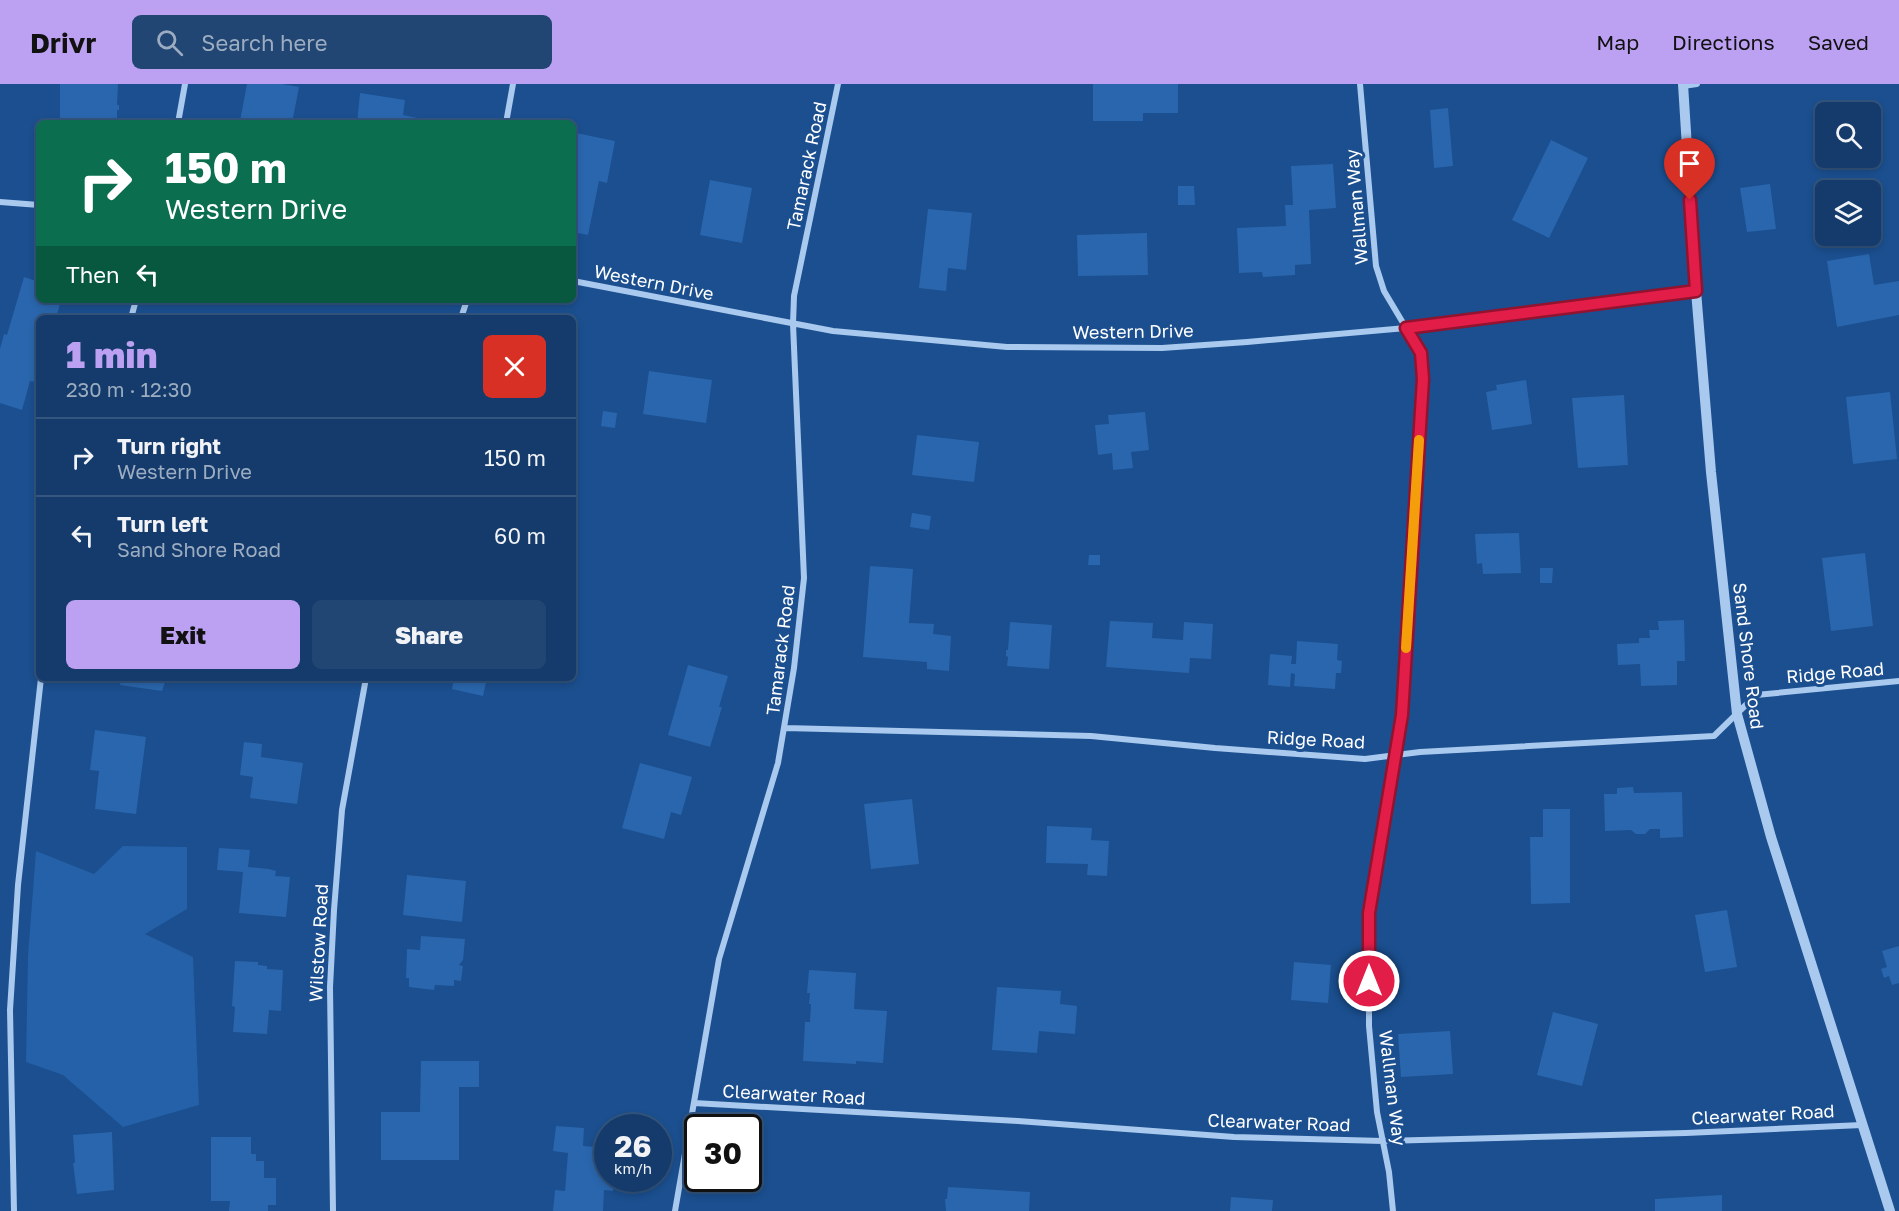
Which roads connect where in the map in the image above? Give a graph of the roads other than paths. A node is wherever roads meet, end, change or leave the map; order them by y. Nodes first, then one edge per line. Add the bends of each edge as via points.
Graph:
1 (184, 84) edge
2 (513, 84) edge
3 (838, 84) edge
4 (1360, 84) edge
5 (1697, 84) edge
6 (1683, 85) edge
7 (178, 120) edge
8 (507, 120) edge
9 (0, 202) edge
10 (36, 205) edge
11 (576, 282) edge
12 (1696, 291) junction
13 (793, 324) junction
14 (1406, 328) junction
15 (41, 681) edge
16 (365, 681) edge
17 (1899, 681) edge
18 (1737, 714) junction
19 (785, 728) junction
20 (1395, 754) junction
21 (694, 1103) junction
22 (1862, 1125) junction
23 (1383, 1141) junction
24 (14, 1211) edge
25 (333, 1211) edge
26 (675, 1211) edge
27 (1393, 1211) edge
28 (1890, 1211) edge

1 - 7 street
2 - 8 street
3 - 13 street, Tamarack Road via 794,296
4 - 14 street, Wallman Way via 1376,266 1384,291
5 - 6 street
6 - 12 street, Sand Shore Road
9 - 10 street
11 - 13 street, Western Drive
12 - 14 street, Western Drive
12 - 18 street, Sand Shore Road
13 - 14 street, Western Drive via 1007,347 1126,348
13 - 19 street, Tamarack Road via 804,578
14 - 20 street, Wallman Way via 1421,353 1423,379 1402,715
15 - 24 street via 18,885 10,1010
16 - 25 street, Wilstow Road via 342,810 334,910 330,987
17 - 18 street, Ridge Road via 1756,695
18 - 20 street, Ridge Road via 1714,736
18 - 22 street, Sand Shore Road via 1771,837
19 - 20 street, Ridge Road via 1091,736 1365,759
19 - 21 street, Tamarack Road via 719,958
20 - 23 street, Wallman Way via 1369,913 1370,1026
21 - 23 street, Clearwater Road via 1234,1137
21 - 26 street, Tamarack Road
22 - 23 street, Clearwater Road
22 - 28 street, Sand Shore Road
23 - 27 street, Wallman Way

